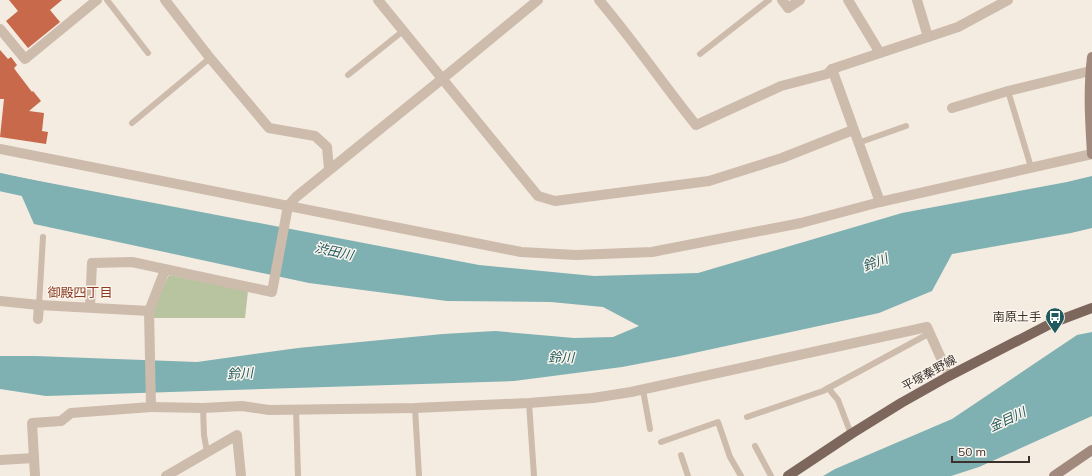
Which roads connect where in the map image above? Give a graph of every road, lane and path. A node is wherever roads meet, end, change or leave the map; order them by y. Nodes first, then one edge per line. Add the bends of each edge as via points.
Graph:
1 (97, 0) edge
2 (107, 0) edge
3 (165, 0) edge
4 (378, 0) edge
5 (538, 0) edge
6 (599, 0) edge
7 (769, 0) edge
8 (782, 0) edge
9 (800, 0) edge
10 (848, 0) edge
11 (917, 0) edge
12 (1008, 0) edge
13 (0, 29) edge
14 (403, 31) junction
15 (928, 37) junction
16 (148, 53) dead end
17 (880, 53) junction
18 (700, 54) dead end
19 (1092, 57) edge
20 (210, 58) junction
21 (832, 69) junction
22 (1090, 71) junction
23 (348, 75) dead end
24 (442, 79) junction
25 (1008, 91) junction
26 (952, 108) dead end
27 (132, 123) dead end
28 (906, 126) dead end
29 (853, 130) junction
30 (858, 143) junction
31 (0, 149) edge
32 (1092, 154) edge
33 (1030, 167) junction
34 (329, 169) junction
35 (880, 202) junction
36 (288, 206) junction
37 (43, 237) dead end
38 (165, 270) junction
39 (0, 301) edge
40 (39, 305) junction
41 (90, 307) junction
42 (1092, 308) edge
43 (149, 310) junction
44 (38, 319) dead end
45 (930, 333) junction
46 (949, 376) junction
47 (828, 388) junction
48 (643, 390) junction
49 (529, 403) junction
50 (151, 407) junction
51 (203, 408) junction
52 (415, 408) junction
53 (296, 410) junction
54 (748, 417) dead end
55 (650, 429) dead end
56 (851, 434) junction
57 (661, 442) dead end
58 (755, 446) dead end
59 (1092, 450) edge
60 (207, 452) junction
61 (681, 455) dead end
62 (34, 458) junction
63 (0, 460) edge
64 (178, 473) edge
65 (35, 476) edge
66 (166, 476) edge
67 (241, 476) edge
68 (298, 476) edge
69 (419, 476) edge
70 (534, 476) edge
71 (688, 476) edge
72 (742, 476) edge
73 (771, 476) edge
74 (788, 476) edge
75 (1054, 476) edge

1 - 13 street via 25,60
2 - 16 lane
3 - 20 street
4 - 14 street
5 - 24 street
6 - 21 street via 696,125 781,86 827,74
7 - 18 lane
8 - 9 street via 788,8
10 - 17 street
11 - 15 street
12 - 15 street via 965,24
14 - 23 lane
14 - 24 street
15 - 17 street
17 - 21 street
19 - 22 street
20 - 27 lane
20 - 34 street via 269,128 316,136 327,147
21 - 29 street
22 - 25 street
22 - 32 street
24 - 29 street via 538,196 555,201 709,181 782,158
24 - 34 street
25 - 26 street
25 - 33 lane
28 - 30 lane
29 - 30 street
30 - 35 street
31 - 36 street
32 - 33 street
33 - 35 street
34 - 36 street
35 - 36 street via 801,224 652,252 576,255 521,252
36 - 38 street via 272,292
37 - 40 lane
38 - 41 street via 132,262 92,263
38 - 43 street
39 - 40 street
40 - 41 street
40 - 44 street
41 - 43 street
42 - 46 main road, 平塚秦野線 via 1052,323
43 - 50 street
45 - 46 street
45 - 47 lane
45 - 48 street via 927,327
46 - 56 main road, 平塚秦野線
47 - 54 lane
47 - 56 lane via 838,400
48 - 49 street via 593,398
48 - 55 lane
49 - 52 street
49 - 70 lane
50 - 51 street
50 - 62 street via 71,413 61,421 32,423
51 - 53 street via 242,406 268,410
51 - 60 lane
52 - 53 street
52 - 69 lane
53 - 68 lane
56 - 74 main road, 平塚秦野線
57 - 72 lane via 718,422 730,456
58 - 73 lane
59 - 75 street
60 - 64 street
60 - 67 street via 237,435
61 - 71 lane
62 - 63 street
62 - 65 street
64 - 66 street

